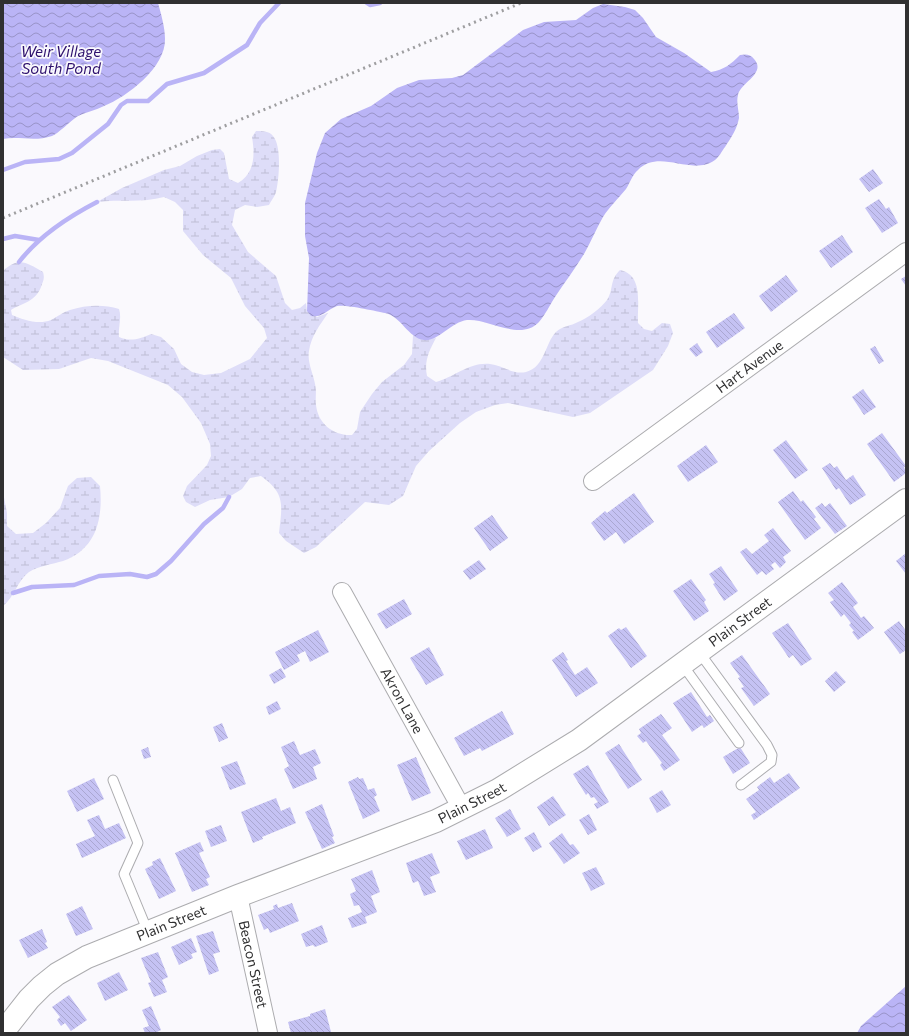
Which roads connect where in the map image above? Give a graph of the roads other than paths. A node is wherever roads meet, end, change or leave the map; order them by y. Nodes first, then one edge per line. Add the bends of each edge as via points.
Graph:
1 (906, 252) edge
2 (593, 481) dead end
3 (906, 500) edge
4 (342, 592) dead end
5 (690, 658) junction
6 (739, 743) dead end
7 (113, 780) dead end
8 (741, 785) dead end
9 (462, 809) junction
10 (238, 896) junction
11 (148, 932) junction
12 (3, 1032) edge
13 (268, 1033) edge

1 - 2 street, Hart Avenue
3 - 5 main road, Plain Street
4 - 9 street, Akron Lane
5 - 6 lane
5 - 8 lane via 743,710 772,753 771,762
5 - 9 main road, Plain Street via 579,740
7 - 11 lane via 138,843 124,874
9 - 10 main road, Plain Street
10 - 11 main road, Plain Street
10 - 13 street, Beacon Street
11 - 12 main road, Plain Street via 87,957 57,974 29,999

